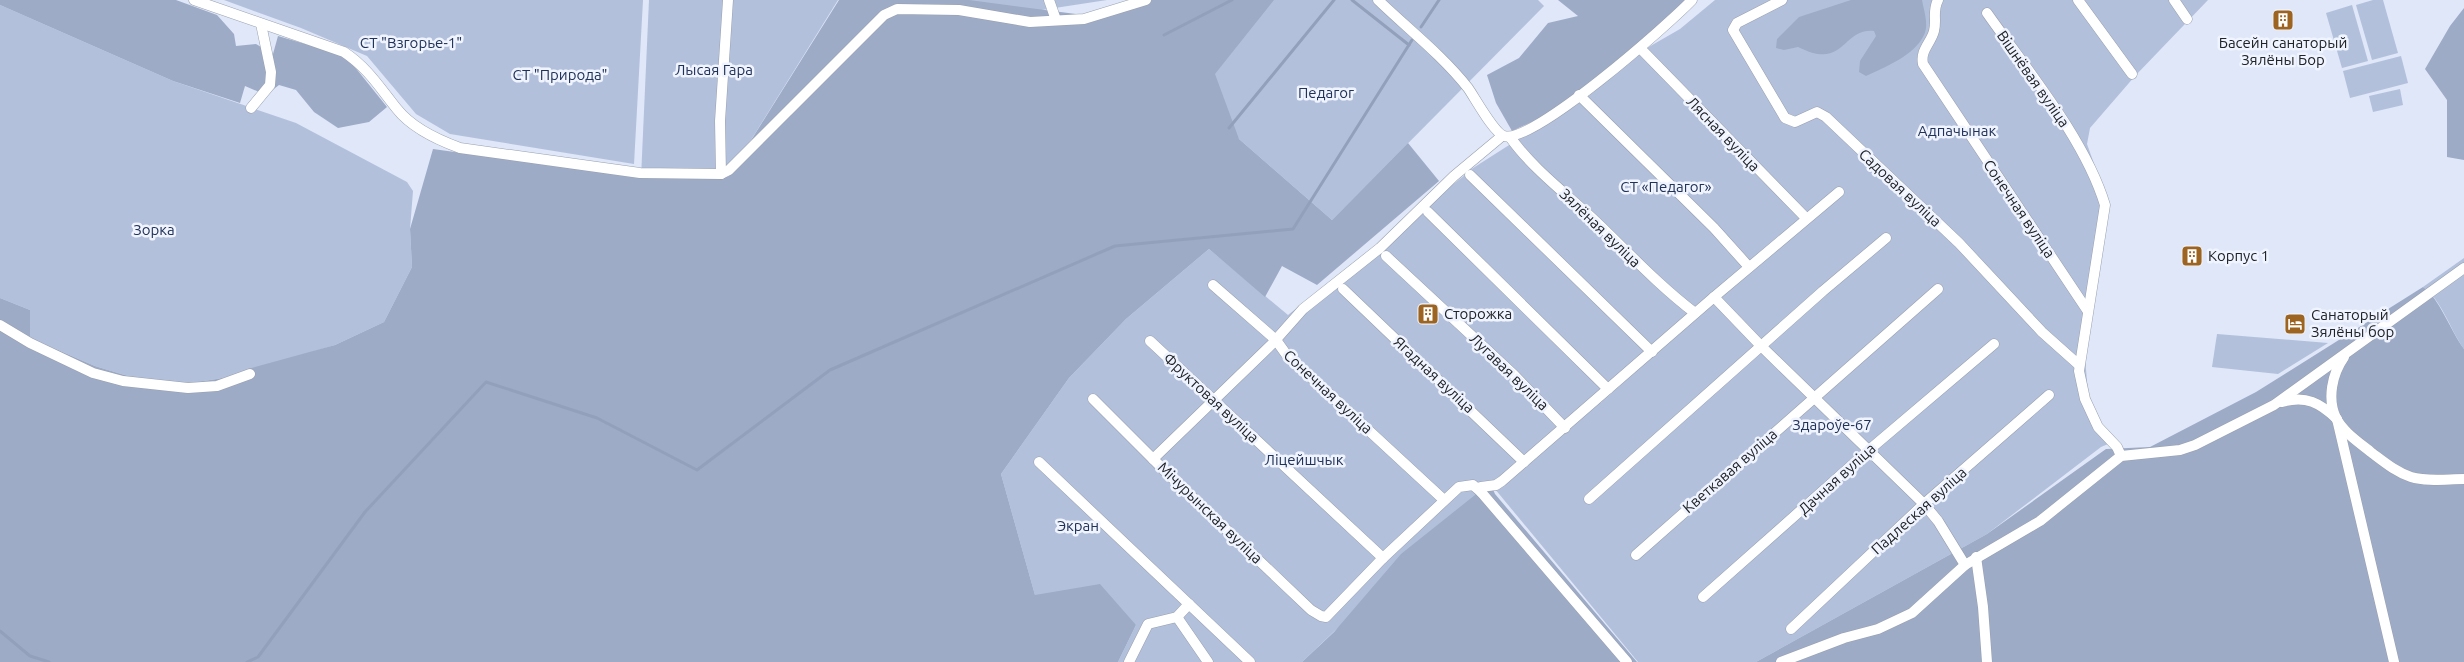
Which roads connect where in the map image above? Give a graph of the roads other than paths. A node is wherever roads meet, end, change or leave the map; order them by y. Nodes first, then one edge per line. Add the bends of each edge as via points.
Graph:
1 (194, 0) edge
2 (728, 0) edge
3 (1049, 0) edge
4 (1146, 0) edge
5 (1378, 0) edge
6 (1692, 0) edge
7 (1782, 0) edge
8 (1938, 0) edge
9 (2078, 0) edge
10 (2174, 0) edge
11 (1987, 13) dead end
12 (2187, 19) dead end
13 (1056, 20) junction
14 (261, 24) junction
15 (1640, 48) junction
16 (2132, 74) dead end
17 (1579, 95) junction
18 (251, 108) dead end
19 (1506, 137) junction
20 (721, 174) junction
21 (1470, 175) dead end
22 (1839, 192) dead end
23 (1428, 212) dead end
24 (1806, 218) junction
25 (1886, 238) dead end
26 (1386, 256) dead end
27 (1749, 267) junction
28 (2464, 268) edge
29 (1213, 285) dead end
30 (1343, 289) dead end
31 (1938, 289) dead end
32 (1714, 297) junction
33 (2087, 310) junction
34 (1695, 313) junction
35 (0, 325) edge
36 (1276, 340) junction
37 (1150, 341) dead end
38 (1994, 344) dead end
39 (1762, 347) junction
40 (2352, 348) junction
41 (1652, 352) junction
42 (2079, 366) junction
43 (250, 374) dead end
44 (1608, 389) junction
45 (2049, 395) dead end
46 (1816, 398) junction
47 (1093, 399) dead end
48 (1215, 401) junction
49 (2274, 405) junction
50 (2337, 419) junction
51 (1565, 428) junction
52 (1869, 450) junction
53 (2121, 456) junction
54 (1154, 459) junction
55 (1039, 462) dead end
56 (1524, 462) junction
57 (2464, 479) edge
58 (1481, 492) junction
59 (1589, 498) dead end
60 (1444, 500) junction
61 (1924, 504) junction
62 (1636, 554) dead end
63 (1383, 558) junction
64 (1976, 558) junction
65 (1965, 565) junction
66 (1703, 597) dead end
67 (1189, 604) junction
68 (1177, 617) junction
69 (1791, 629) dead end
70 (1128, 662) edge
71 (1208, 662) edge
72 (1250, 662) edge
73 (1627, 662) edge
74 (1781, 662) edge
75 (1987, 662) edge
76 (2394, 662) edge

1 - 14 street
2 - 20 street via 720,121
3 - 13 street
4 - 13 street via 1084,19
5 - 19 street, Зялёная вуліца via 1435,52 1466,86 1493,128
6 - 15 street
7 - 42 street, Садовая вуліца via 1737,23 1733,30 1785,118 1795,122 1817,112 1826,117 1959,243 2042,332
8 - 33 street, Сонечная вуліца via 1934,32 1924,51 1923,64
9 - 16 street
10 - 12 street
11 - 33 street, Вішнёвая вуліца via 2079,145 2104,204
13 - 20 street via 1030,22 959,10 898,10 884,15 729,170
14 - 18 street via 271,72 270,85
14 - 20 street via 344,52 360,63 398,110 412,122 437,139 460,148 640,172
15 - 17 street
15 - 24 street, Лясная вуліца
17 - 19 street via 1544,122
17 - 27 street
19 - 34 street, Зялёная вуліца via 1651,277
19 - 36 street via 1454,176 1380,248 1303,309
21 - 41 street
22 - 24 street
23 - 44 street
24 - 27 street
25 - 39 street
26 - 51 street, Лугавая вуліца via 1514,375
27 - 32 street
28 - 40 street
29 - 36 street, Сонечная вуліца
30 - 56 street, Ягадная вуліца
31 - 46 street, Кветкавая вуліца
32 - 34 street
32 - 39 street
33 - 42 street, Вішнёвая вуліца
34 - 41 street
35 - 43 street via 94,373 123,381 188,388 217,386
36 - 48 street
36 - 60 street, Сонечная вуліца via 1286,354
37 - 48 street, Фруктовая вуліца
38 - 52 street, Дачная вуліца
39 - 46 street
39 - 59 street
40 - 49 street
40 - 50 street via 2337,368 2334,380 2332,393
41 - 44 street
42 - 53 street via 2085,400 2098,427
44 - 51 street
45 - 61 street, Падлеская вуліца
46 - 52 street
46 - 62 street, Кветкавая вуліца
47 - 54 street, Мічурынская вуліца
48 - 54 street
48 - 63 street, Фруктовая вуліца
49 - 50 street via 2304,398 2323,406
49 - 53 street via 2180,450
50 - 57 street via 2353,437 2388,465 2410,477
50 - 76 street
51 - 56 street
52 - 61 street
52 - 66 street, Дачная вуліца
53 - 64 street via 2040,522
54 - 63 street, Мічурынская вуліца via 1321,616 1331,613
55 - 67 street
56 - 58 street via 1496,485 1481,487
58 - 60 street via 1474,485 1466,485 1458,487
58 - 73 street
60 - 63 street
61 - 65 street
61 - 69 street, Падлеская вуліца
64 - 65 street
64 - 75 street
65 - 74 street via 1912,613 1878,629
67 - 68 street
67 - 72 street
68 - 70 street via 1148,624
68 - 71 street

